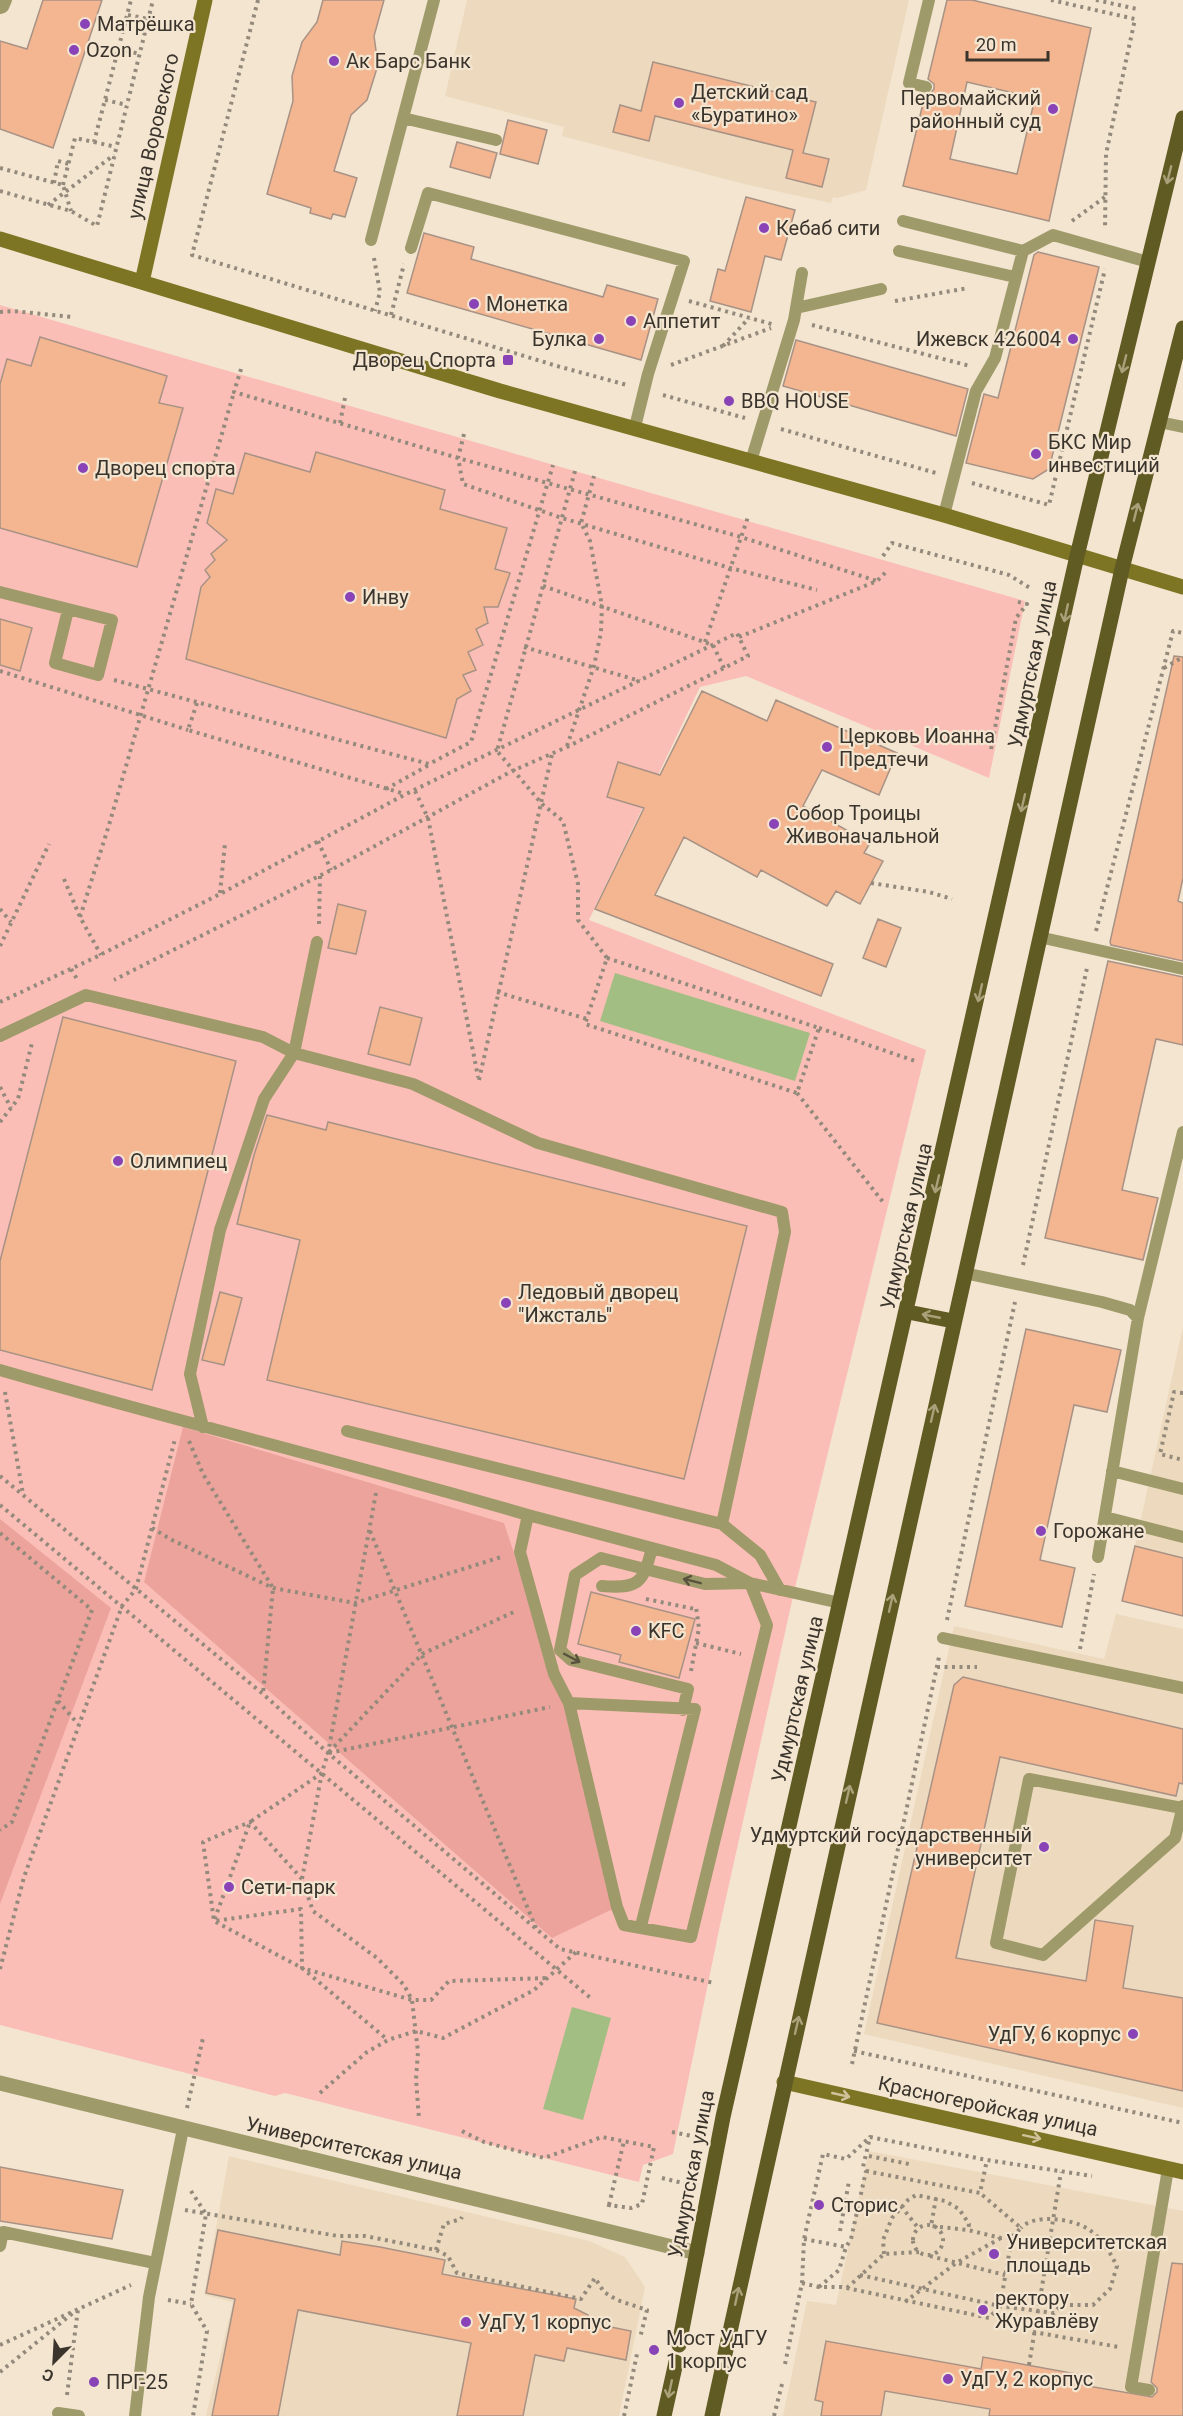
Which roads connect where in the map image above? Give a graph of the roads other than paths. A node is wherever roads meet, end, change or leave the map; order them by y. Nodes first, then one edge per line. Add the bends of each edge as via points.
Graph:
1 (6, 0) edge
2 (205, 0) edge
3 (434, 0) edge
4 (929, 0) edge
5 (0, 8) edge
6 (927, 87) dead end
7 (403, 118) junction
8 (1183, 118) edge
9 (496, 140) dead end
10 (903, 221) dead end
11 (0, 239) edge
12 (371, 240) road end
13 (411, 248) road end
14 (899, 251) dead end
15 (1023, 251) junction
16 (1148, 262) junction
17 (802, 273) dead end
18 (1015, 277) junction
19 (142, 282) junction
20 (881, 289) dead end
21 (795, 314) junction
22 (1183, 328) edge
23 (1159, 422) junction
24 (634, 427) junction
25 (1183, 427) edge
26 (751, 460) junction
27 (944, 515) junction
28 (1077, 556) junction
29 (1122, 569) junction
30 (1183, 587) edge
31 (0, 592) edge
32 (68, 610) junction
33 (1039, 937) junction
34 (318, 942) dead end
35 (1183, 969) edge
36 (0, 1036) edge
37 (294, 1053) junction
38 (1183, 1132) edge
39 (964, 1273) junction
40 (908, 1312) junction
41 (1138, 1318) junction
42 (953, 1321) junction
43 (1, 1370) edge
44 (203, 1427) junction
45 (347, 1431) dead end
46 (1112, 1471) junction
47 (1183, 1489) edge
48 (528, 1515) junction
49 (1105, 1518) junction
50 (722, 1524) junction
51 (1183, 1537) edge
52 (652, 1548) junction
53 (1098, 1557) road end
54 (647, 1569) junction
55 (750, 1583) junction
56 (602, 1586) dead end
57 (780, 1590) junction
58 (840, 1603) junction
59 (943, 1638) road end
60 (1183, 1688) edge
61 (569, 1703) junction
62 (683, 1710) junction
63 (1183, 1807) edge
64 (641, 1926) junction
65 (784, 2082) junction
66 (0, 2083) edge
67 (183, 2129) junction
68 (1176, 2170) edge
69 (0, 2246) edge
70 (697, 2253) junction
71 (154, 2269) junction
72 (679, 2345) dead end
73 (725, 2354) dead end
74 (676, 2362) dead end
75 (722, 2370) dead end
76 (1149, 2390) dead end
77 (61, 2413) road end
78 (79, 2416) edge
79 (135, 2416) edge
80 (664, 2416) edge
81 (712, 2416) edge

1 - 5 lane
2 - 19 main road, улица Воровского
3 - 7 lane
4 - 6 lane via 909,83
7 - 9 lane
7 - 12 lane
8 -> 16 main road, Удмуртская улица
10 - 15 lane
11 - 19 main road
13 - 24 lane via 428,193 684,261
14 - 18 lane
15 - 16 lane via 1053,235
15 - 18 lane
16 -> 28 main road, Удмуртская улица
17 - 21 lane
18 - 27 lane via 995,358 976,392
19 - 24 main road via 500,391
20 - 21 lane
21 - 26 lane
22 - 23 main road
23 - 25 lane
29 -> 23 main road
24 - 26 main road
26 - 27 main road
27 - 28 main road
28 - 29 main road
28 -> 40 main road, Удмуртская улица
29 - 30 main road
29 - 33 main road
31 - 32 lane
32 - 32 lane via 112,620 98,675 55,663
33 - 35 lane
33 - 39 main road
34 - 37 lane
36 - 37 lane via 86,995 263,1037
37 - 44 lane via 264,1100 220,1230 190,1374
37 - 50 lane via 414,1084 538,1143 782,1212 785,1232
38 - 41 lane
39 - 41 lane via 1130,1310
39 - 42 main road
42 -> 40 main road
40 - 58 main road, Удмуртская улица
41 - 46 lane
65 -> 42 main road
43 - 44 lane
44 - 48 lane
45 - 50 lane
46 - 47 lane
46 - 49 lane
48 - 52 lane
48 - 61 lane via 520,1552 554,1674
49 - 51 lane
49 - 53 lane
50 - 57 lane via 760,1555
52 - 54 lane
52 - 55 lane via 716,1565
55 -> 54 lane via 705,1584
54 - 56 lane via 639,1581 626,1588
54 -> 62 lane via 601,1558 575,1575 560,1650 571,1660 688,1689
55 - 57 lane
55 - 64 lane via 767,1626 691,1937
57 - 58 lane
58 - 70 main road, Удмуртская улица via 723,2117
59 - 60 lane
61 - 62 lane
61 - 64 lane via 617,1907 624,1925
62 - 64 lane via 695,1709
63 - 63 lane via 1175,1838 1042,1955 996,1943 1029,1779
65 -> 68 main road, Красногеройская улица
73 -> 65 main road
66 - 67 street, Университетская улица
67 - 70 street, Университетская улица
67 - 71 lane
68 - 76 lane via 1131,2387
69 - 71 lane via 3,2232
70 - 72 main road, Удмуртская улица
71 - 79 lane
74 -> 80 main road
75 - 81 main road
77 - 78 lane

